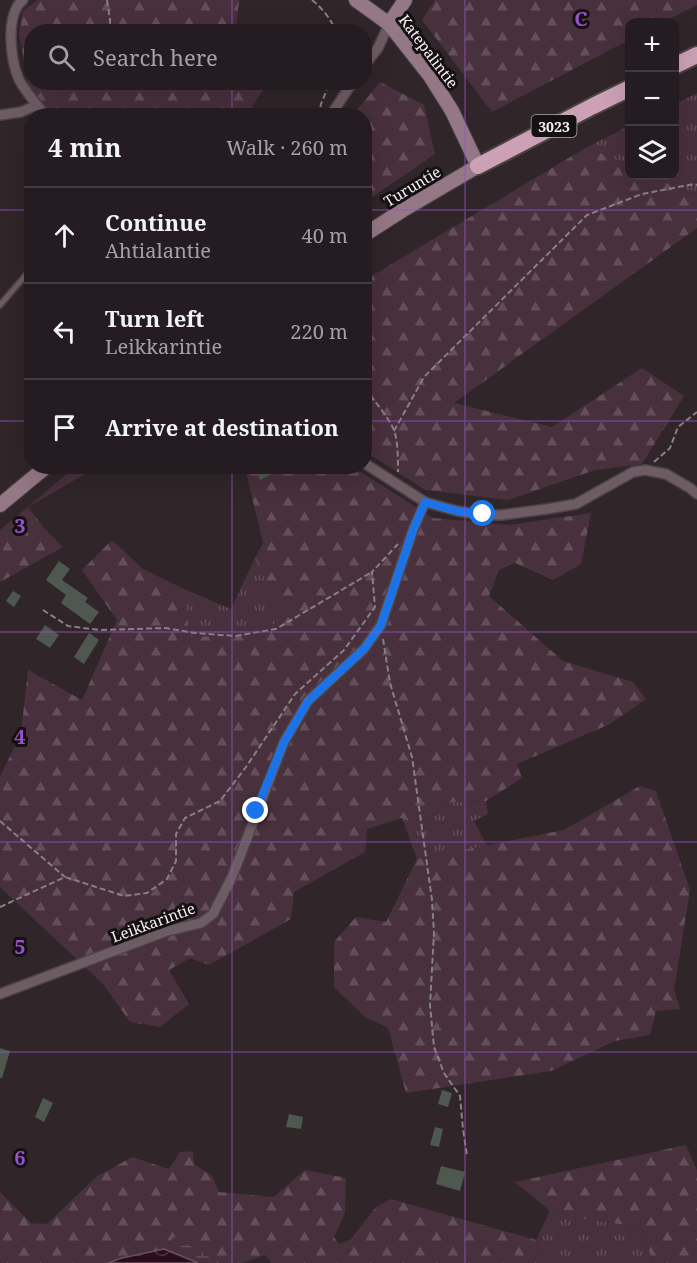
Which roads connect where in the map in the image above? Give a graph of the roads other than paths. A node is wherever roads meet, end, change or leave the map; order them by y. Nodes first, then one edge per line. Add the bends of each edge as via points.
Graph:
1 (23, 0) edge
2 (356, 0) edge
3 (405, 0) edge
4 (389, 24) junction
5 (697, 55) edge
6 (372, 56) edge
7 (679, 64) edge
8 (24, 87) edge
9 (26, 90) edge
10 (348, 90) edge
11 (625, 90) edge
12 (37, 105) junction
13 (30, 108) edge
14 (39, 108) edge
15 (335, 108) edge
16 (24, 111) edge
17 (0, 115) edge
18 (478, 166) junction
19 (372, 230) edge
20 (24, 277) edge
21 (0, 305) edge
22 (372, 468) edge
23 (37, 474) edge
24 (697, 494) edge
25 (425, 502) junction
26 (0, 505) edge
27 (0, 994) edge

1 - 8 street via 16,7 11,34 18,79
2 - 4 main road, Katepalintie
3 - 4 main road
4 - 6 street
4 - 18 main road, Katepalintie via 452,111
5 - 7 highway
9 - 12 street
10 - 15 street
11 - 18 highway, 3023
12 - 13 street
12 - 14 street
16 - 17 street
18 - 19 main road, Turuntie
20 - 21 lane
22 - 25 street
23 - 26 main road
24 - 25 street via 666,474 645,470 633,472 576,504 547,509 483,514
25 - 27 street, Leikkarintie via 381,625 364,649 308,701 284,742 232,877 213,914 201,923 167,931

